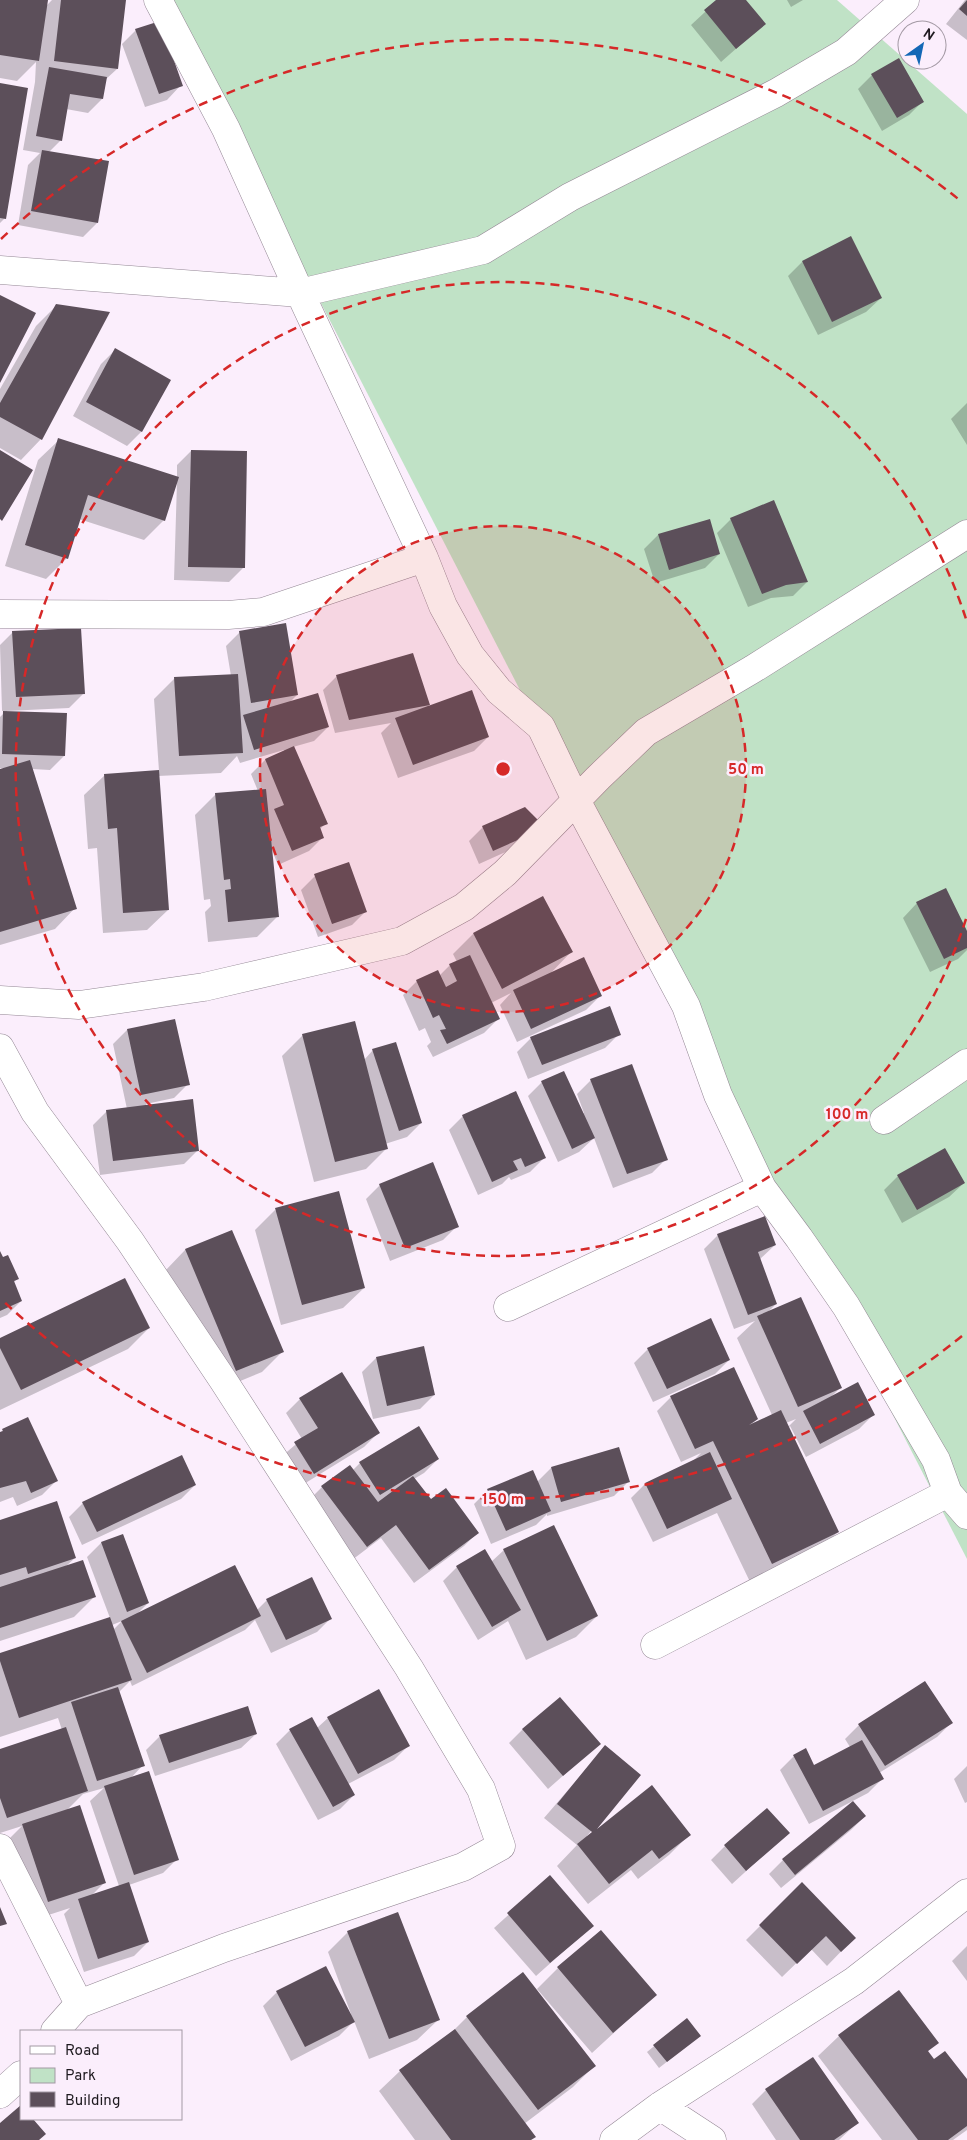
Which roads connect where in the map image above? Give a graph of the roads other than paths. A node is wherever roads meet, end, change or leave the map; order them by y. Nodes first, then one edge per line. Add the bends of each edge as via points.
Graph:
1 (158, 0) edge
2 (905, 0) edge
3 (0, 270) edge
4 (300, 293) junction
5 (967, 534) edge
6 (424, 558) junction
7 (0, 614) edge
8 (576, 800) junction
9 (0, 1000) edge
10 (0, 1048) edge
11 (967, 1063) edge
12 (884, 1120) dead end
13 (762, 1188) junction
14 (508, 1307) dead end
15 (948, 1493) junction
16 (967, 1515) edge
17 (655, 1645) dead end
18 (0, 1848) edge
19 (967, 1893) edge
20 (78, 2004) junction
21 (56, 2030) edge
22 (20, 2077) edge
23 (0, 2094) edge
24 (660, 2106) junction
25 (614, 2140) edge
26 (712, 2140) edge

1 - 4 street via 226,130
2 - 4 street via 838,57 776,93 570,197 483,250
3 - 4 street
4 - 6 street
5 - 8 street via 754,669 646,732
6 - 7 street via 263,612 228,615
6 - 8 street via 443,606 470,654 499,691 541,727
8 - 9 street via 506,873 464,907 402,941 204,987 79,1005
8 - 13 street via 686,1006 718,1095
10 - 20 street via 35,1112 130,1240 409,1668 481,1789 501,1846 463,1867 224,1948
11 - 12 street
13 - 14 street
13 - 15 street via 846,1306 936,1460
15 - 16 street
15 - 17 street
18 - 20 street
19 - 24 street via 854,1981
20 - 21 street
22 - 23 street
24 - 25 street
24 - 26 street

